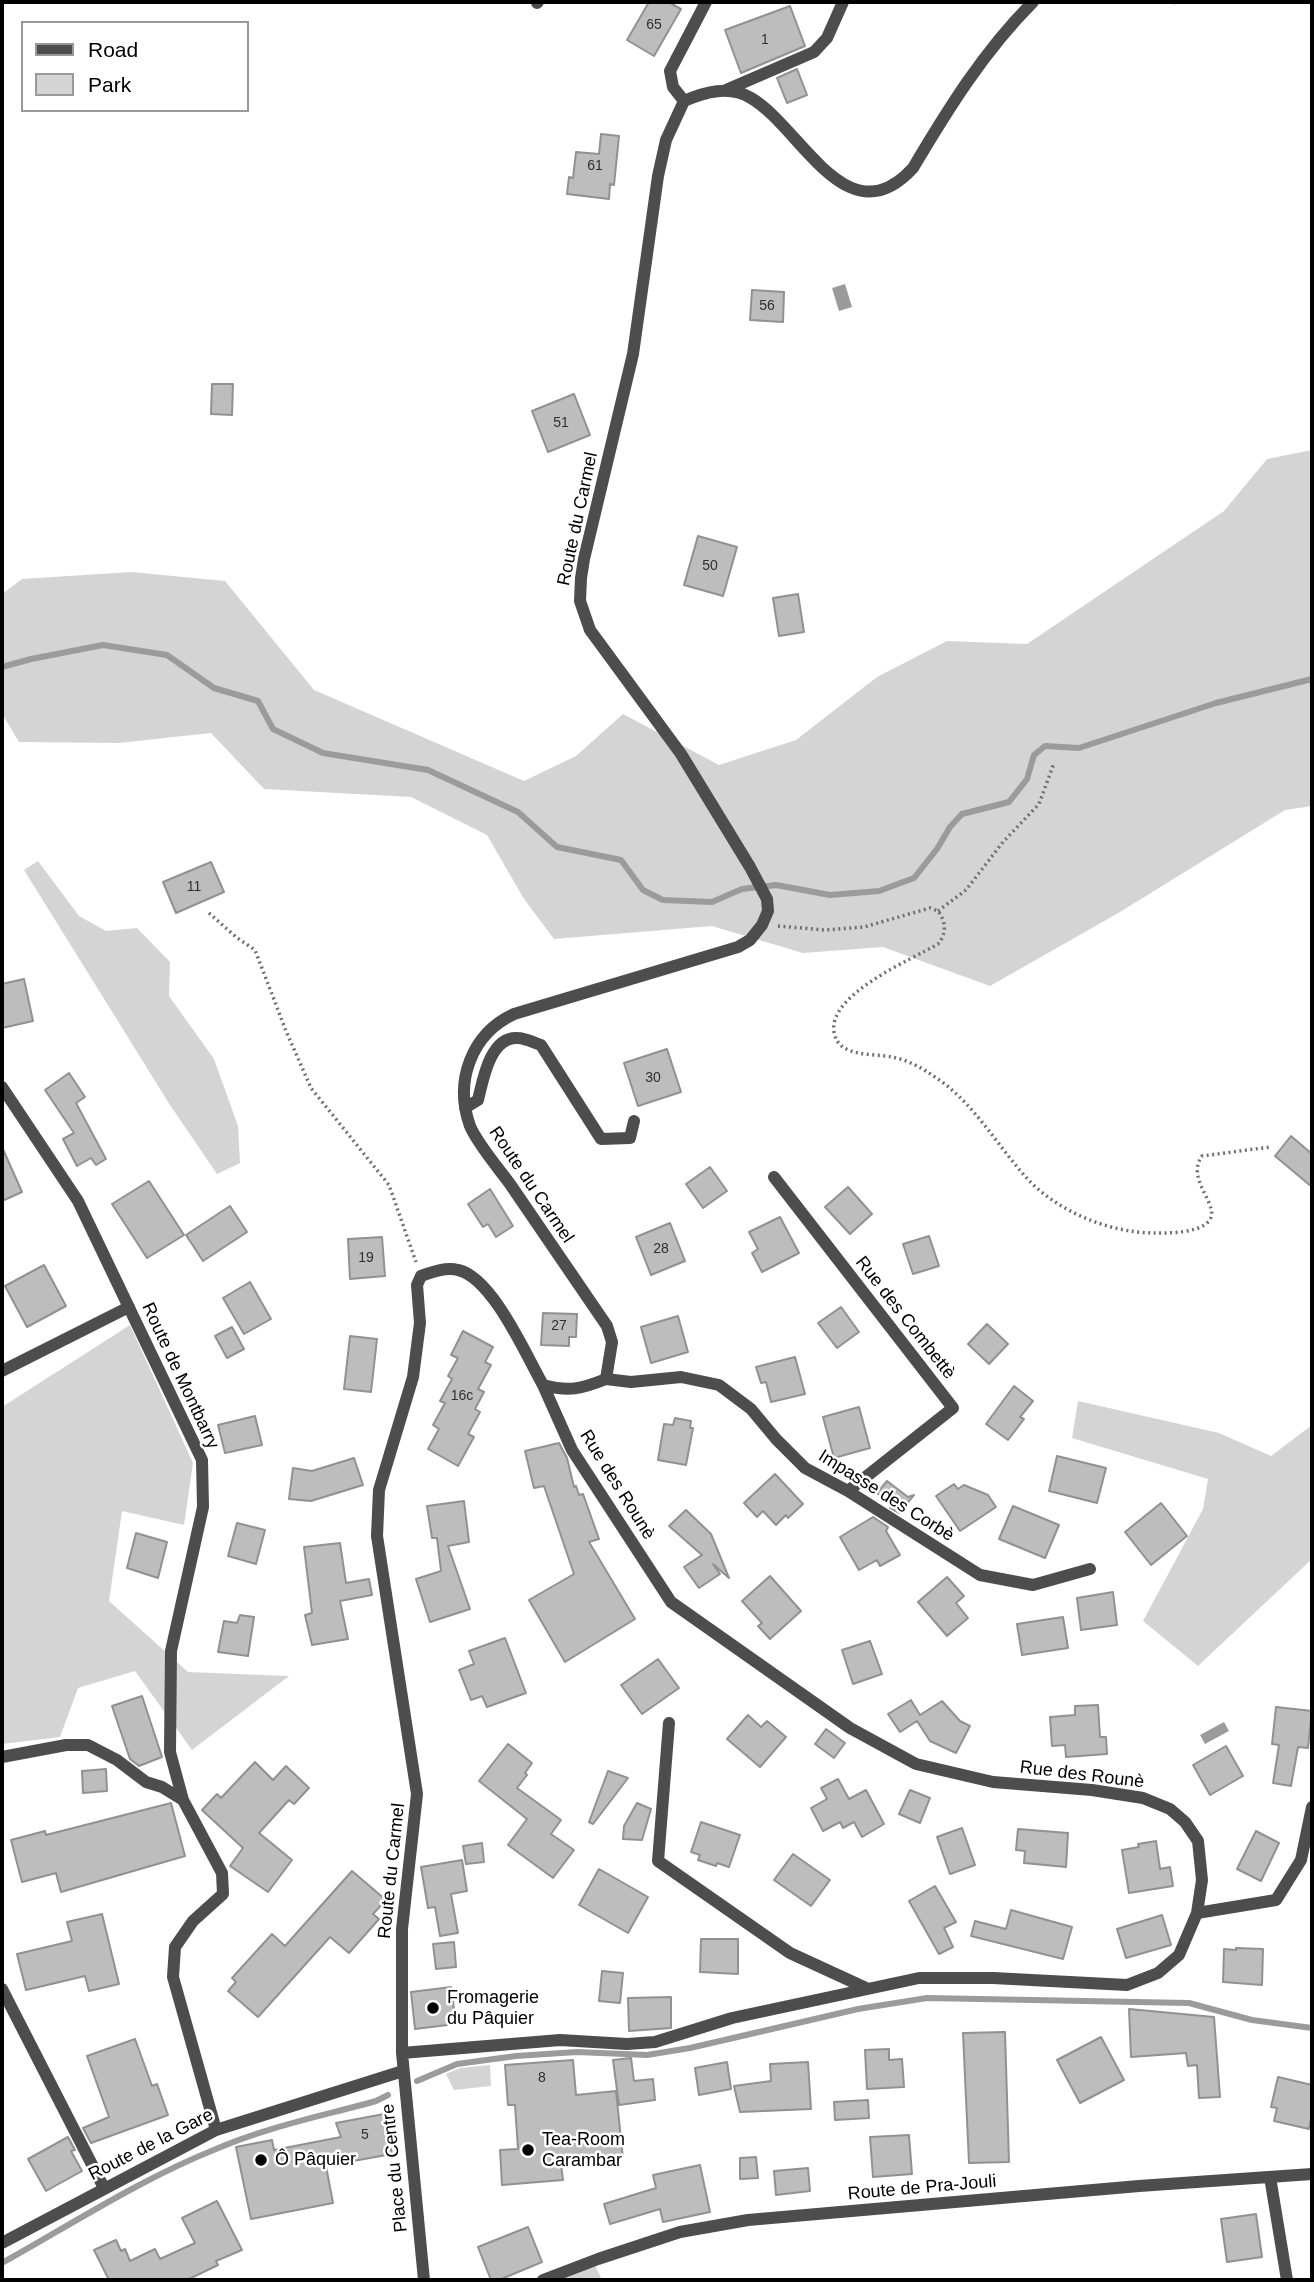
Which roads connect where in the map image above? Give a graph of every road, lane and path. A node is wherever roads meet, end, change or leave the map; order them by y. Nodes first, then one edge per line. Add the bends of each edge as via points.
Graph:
1 (706, 2) edge
2 (843, 2) edge
3 (1032, 2) edge
4 (726, 90) junction
5 (684, 101) junction
6 (1054, 763) dead end
7 (938, 911) junction
8 (209, 913) dead end
9 (762, 925) junction
10 (2, 1087) edge
11 (465, 1108) junction
12 (634, 1121) dead end
13 (1270, 1147) dead end
14 (774, 1177) dead end
15 (421, 1276) junction
16 (129, 1307) junction
17 (2, 1371) edge
18 (606, 1379) junction
19 (543, 1385) junction
20 (848, 1491) junction
21 (1090, 1569) dead end
22 (669, 1723) dead end
23 (2, 1757) edge
24 (183, 1800) junction
25 (1312, 1807) edge
26 (1197, 1913) junction
27 (866, 1988) junction
28 (2, 1989) edge
29 (402, 2053) junction
30 (403, 2071) junction
31 (216, 2130) junction
32 (1312, 2174) edge
33 (1270, 2177) junction
34 (104, 2188) junction
35 (2, 2242) edge
36 (424, 2280) edge
37 (543, 2280) edge
38 (1287, 2280) edge

1 - 5 street via 670,71 673,86
2 - 4 street via 827,38 814,52
3 - 4 street via 970,77 913,168 881,191 857,190 828,174 764,107
4 - 5 street
5 - 9 street, Route du Carmel via 660,164 633,354 584,559 580,601 590,630 681,754 750,867 767,899
6 - 7 path via 1039,804 966,890
7 - 9 path via 930,908 864,928
7 - 13 path via 944,937 862,986 842,1006 834,1033 850,1051 911,1063 938,1079 1026,1177 1055,1200 1109,1228 1140,1233 1196,1228 1208,1223 1212,1214 1198,1183 1197,1163 1202,1156
8 - 15 path via 255,950 311,1088 389,1185
9 - 11 street, Route du Carmel via 738,947 498,1021 479,1041 467,1067
10 - 16 street, Route de Montbarry via 78,1201
11 - 12 street via 478,1100 489,1061 502,1044 517,1038 541,1045 601,1139 630,1139
11 - 18 street, Route du Carmel via 471,1127 607,1326 612,1342
14 - 20 street, Rue des Combettè via 953,1408
15 - 19 street via 458,1269 477,1278 494,1297
15 - 29 street, Route du Carmel via 413,1377 379,1490 377,1536 417,1794 402,1929
16 - 17 street
16 - 24 street, Route de Montbarry via 202,1460 203,1507 171,1651 170,1752
18 - 19 street via 565,1391
18 - 20 street, Impasse des Corbè via 631,1382 681,1377 719,1385 751,1409 805,1468
19 - 26 street, Rue des Rounè via 572,1450 671,1602 850,1728 916,1764 993,1782 1143,1798 1170,1809 1198,1841 1202,1880
20 - 21 street, Impasse des Corbè via 980,1575 1032,1585
22 - 27 street via 658,1861 790,1953
23 - 24 street via 88,1745
24 - 31 street, Route de Montbarry via 222,1873 223,1894 193,1921 175,1947 173,1977
25 - 26 street via 1301,1860 1276,1899
26 - 27 street, Rue des Rounè via 1179,1955 1158,1973 1127,1985 919,1978
27 - 29 street, Rue des Rounè via 732,2018 655,2042 560,2040
28 - 34 street
29 - 30 street, Place du Centre
30 - 31 street, Route de la Gare
30 - 36 street, Place du Centre
31 - 34 street, Route de la Gare
32 - 33 street, Route de Pra-Jouli
33 - 37 street, Route de Pra-Jouli via 748,2220 680,2232
33 - 38 street
34 - 35 street, Route de la Gare

